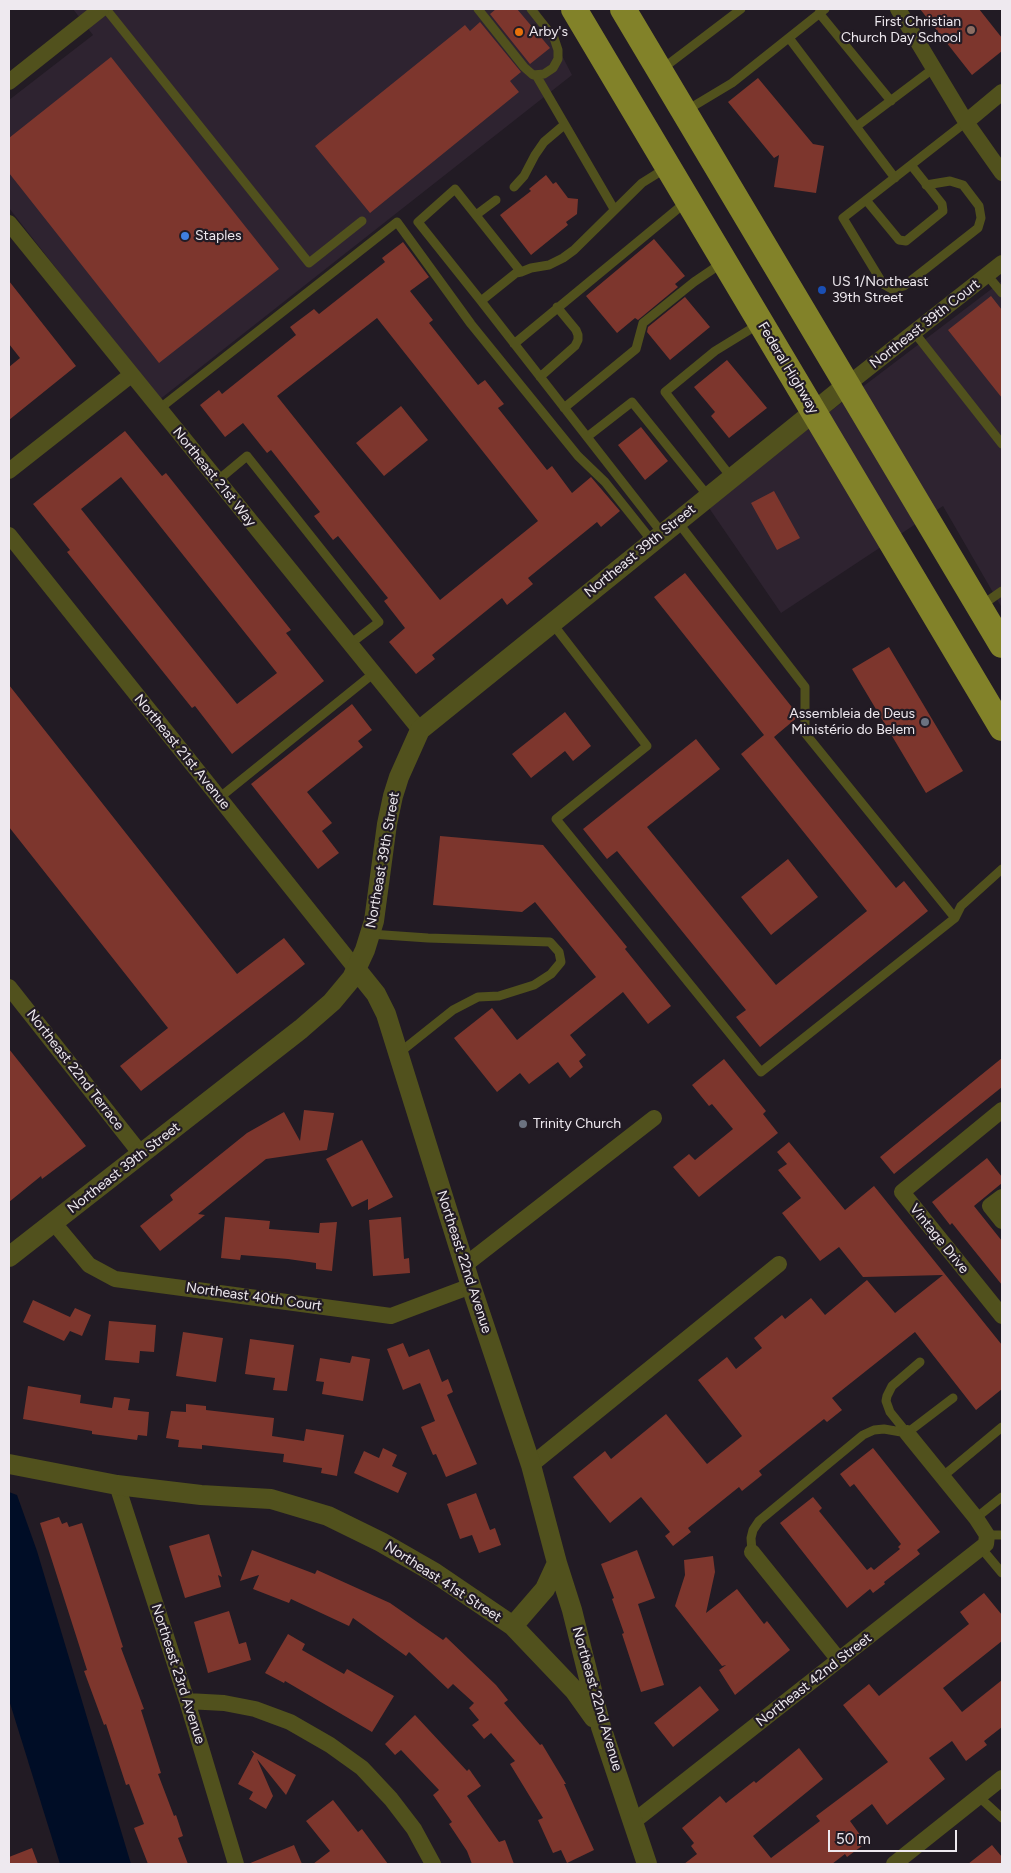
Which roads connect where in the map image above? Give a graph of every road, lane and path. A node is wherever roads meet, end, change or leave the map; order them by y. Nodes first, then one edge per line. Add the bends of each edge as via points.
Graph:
1 (102, 9) edge
2 (106, 9) edge
3 (478, 9) edge
4 (531, 9) edge
5 (574, 9) edge
6 (623, 9) edge
7 (741, 9) edge
8 (898, 9) edge
9 (822, 11) edge
10 (790, 38) junction
11 (934, 68) junction
12 (660, 71) junction
13 (536, 75) junction
14 (9, 82) edge
15 (1002, 92) edge
16 (891, 101) junction
17 (684, 112) junction
18 (966, 122) junction
19 (564, 124) junction
20 (857, 126) junction
21 (911, 165) junction
22 (668, 166) junction
23 (1002, 173) edge
24 (895, 178) junction
25 (926, 185) junction
26 (514, 187) dead end
27 (496, 200) dead end
28 (866, 200) junction
29 (688, 201) junction
30 (614, 209) junction
31 (476, 215) junction
32 (362, 221) dead end
33 (9, 223) edge
34 (724, 261) junction
35 (1002, 263) edge
36 (521, 272) junction
37 (987, 274) junction
38 (1002, 293) edge
39 (481, 302) junction
40 (557, 308) junction
41 (761, 322) junction
42 (914, 332) junction
43 (514, 344) junction
44 (131, 375) junction
45 (540, 377) junction
46 (847, 385) junction
47 (564, 408) junction
48 (159, 409) junction
49 (814, 411) junction
50 (587, 437) junction
51 (1002, 444) edge
52 (9, 471) edge
53 (731, 477) junction
54 (217, 481) junction
55 (708, 496) junction
56 (664, 532) junction
57 (9, 535) edge
58 (1002, 591) edge
59 (552, 623) junction
60 (992, 623) edge
61 (350, 644) junction
62 (374, 673) junction
63 (1002, 728) edge
64 (420, 730) junction
65 (219, 798) junction
66 (1002, 869) edge
67 (955, 918) junction
68 (370, 934) junction
69 (356, 969) junction
70 (9, 987) edge
71 (398, 1054) junction
72 (1002, 1110) edge
73 (654, 1118) dead end
74 (141, 1154) junction
75 (1002, 1197) edge
76 (1002, 1221) edge
77 (54, 1223) junction
78 (9, 1256) edge
79 (779, 1264) dead end
80 (465, 1266) junction
81 (471, 1286) junction
82 (1002, 1316) edge
83 (920, 1362) dead end
84 (953, 1398) dead end
85 (1002, 1427) edge
86 (907, 1433) junction
87 (9, 1464) edge
88 (531, 1465) junction
89 (942, 1477) junction
90 (117, 1485) junction
91 (1002, 1497) edge
92 (976, 1518) junction
93 (991, 1540) edge
94 (752, 1552) joint
95 (557, 1562) junction
96 (1002, 1573) edge
97 (513, 1626) junction
98 (839, 1660) junction
99 (187, 1701) junction
100 (601, 1728) junction
101 (1002, 1778) edge
102 (979, 1797) junction
103 (1002, 1818) edge
104 (633, 1822) junction
105 (236, 1864) edge
106 (433, 1864) edge
107 (647, 1864) edge
108 (894, 1864) edge

1 - 14 street
2 - 32 lane via 309,262
3 - 13 lane via 524,68
4 - 13 lane via 554,38 558,50 553,68
5 - 22 main road, Federal Highway
6 - 12 main road
7 - 12 lane
8 - 11 street
9 - 10 lane
9 - 16 lane
10 - 17 lane via 732,83
10 - 20 lane
11 - 16 lane
11 - 18 street
12 - 17 main road
13 - 19 lane
15 - 18 street
16 - 20 lane
17 - 46 main road
18 - 21 lane
18 - 23 street
19 - 26 lane via 544,142
19 - 30 lane
20 - 24 lane
21 - 24 lane
21 - 25 lane
22 - 29 main road, Federal Highway
22 - 30 lane via 646,179
24 - 28 lane
25 - 28 lane via 942,204 943,211 906,241 900,240
25 - 28 lane via 950,181 963,185 979,206 981,218 978,228 904,286 892,289 883,284 843,218
27 - 31 lane
29 - 34 main road, Federal Highway
29 - 40 lane
30 - 36 lane via 563,258
31 - 36 lane
31 - 39 lane via 455,189 418,222
33 - 44 street, Northeast 21st Way
34 - 41 main road, Federal Highway
34 - 47 lane via 643,323 636,349
35 - 37 street, Northeast 39th Court
36 - 39 lane
37 - 38 lane
37 - 42 street, Northeast 39th Court
39 - 43 lane
40 - 43 lane
40 - 45 lane via 576,330 578,340
41 - 49 main road, Federal Highway
41 - 53 lane via 715,351 665,392
42 - 46 street, Northeast 39th Court
42 - 51 lane
43 - 45 lane
44 - 48 street, Northeast 21st Way
44 - 52 street
45 - 47 lane
46 - 49 street, Northeast 39th Street
46 - 60 main road
47 - 50 lane
48 - 54 street, Northeast 21st Way
48 - 56 lane via 397,222 471,324 578,456
49 - 53 street, Northeast 39th Street
49 - 63 main road, Federal Highway
50 - 55 lane via 632,402
50 - 56 lane
53 - 55 street, Northeast 39th Street
54 - 61 street, Northeast 21st Way
54 - 61 lane via 247,456 379,622
55 - 56 street, Northeast 39th Street
56 - 59 street, Northeast 39th Street
56 - 67 lane via 805,687 805,732
57 - 65 street, Northeast 21st Avenue
58 - 60 lane
59 - 64 street, Northeast 39th Street
59 - 67 lane via 648,746 556,818 761,1072
61 - 62 street, Northeast 21st Way
62 - 64 street, Northeast 21st Way
62 - 65 lane
64 - 68 street, Northeast 39th Street via 399,777 387,824
65 - 69 street, Northeast 21st Avenue
66 - 67 lane via 961,906
68 - 69 street, Northeast 39th Street
68 - 71 lane via 550,942 559,952 561,962 552,974 534,985 499,996 478,997 452,1010
69 - 71 street, Northeast 22nd Avenue via 383,1008
69 - 74 street, Northeast 39th Street via 332,1002 301,1030
70 - 74 street, Northeast 22nd Terrace
71 - 80 street, Northeast 22nd Avenue
72 - 82 street, Vintage Drive via 902,1192
73 - 80 street
74 - 77 street, Northeast 39th Street
75 - 76 street via 990,1206
77 - 78 street, Northeast 39th Street
77 - 81 street, Northeast 40th Court via 89,1265 115,1278 392,1316
79 - 88 street
80 - 81 street, Northeast 22nd Avenue
81 - 88 street, Northeast 22nd Avenue
83 - 86 lane via 892,1386 887,1396 887,1408
84 - 86 lane
85 - 89 lane
86 - 89 street
86 - 94 lane via 884,1428 863,1435 759,1521 750,1538
87 - 90 street, Northeast 41st Street
88 - 95 street, Northeast 22nd Avenue
89 - 92 street
90 - 97 street, Northeast 41st Street via 271,1499 328,1516 435,1573
90 - 99 street, Northeast 23rd Avenue
91 - 92 lane
92 - 93 street
93 - 96 lane
93 - 98 street, Northeast 42nd Street
94 - 98 street
95 - 97 street via 546,1589
95 - 100 street, Northeast 22nd Avenue
97 - 100 street, Northeast 41st Street via 574,1690
98 - 104 street, Northeast 42nd Street
99 - 105 street, Northeast 23rd Avenue
99 - 106 street via 255,1709 290,1722 330,1745 362,1768 391,1799
100 - 104 street, Northeast 22nd Avenue
101 - 102 street
102 - 103 lane
102 - 108 street
104 - 107 street, Northeast 22nd Avenue

